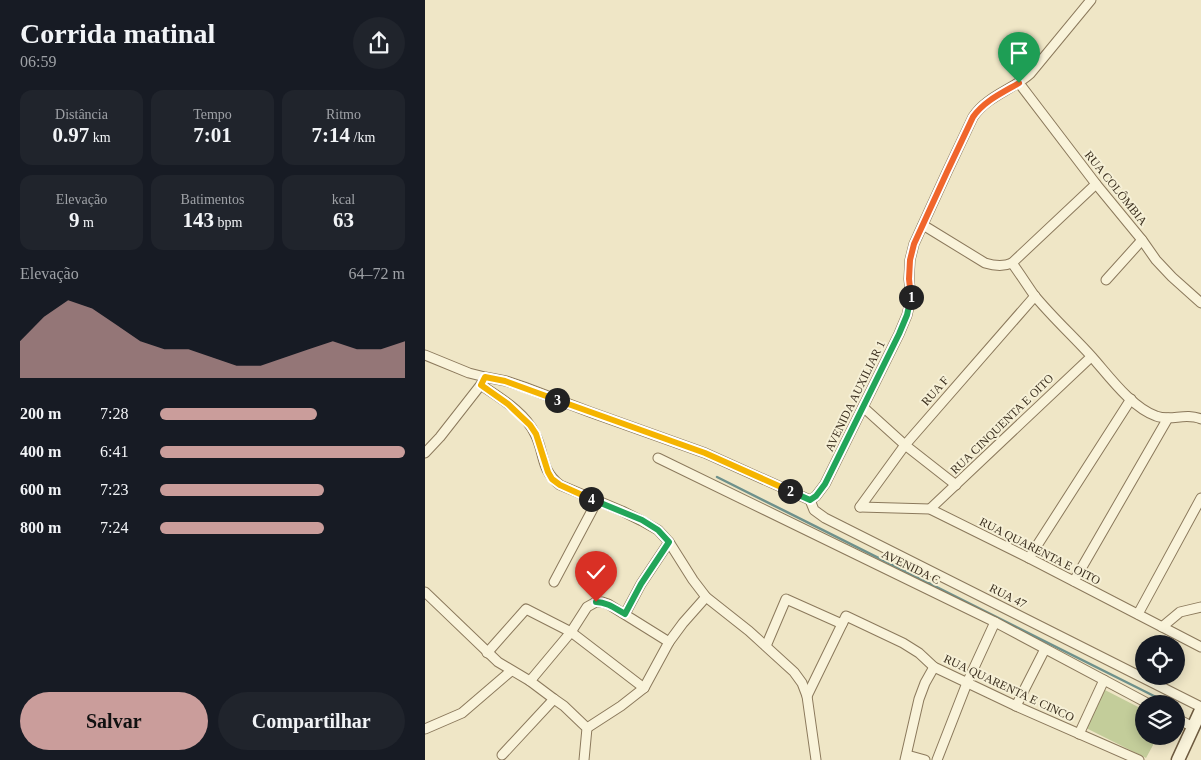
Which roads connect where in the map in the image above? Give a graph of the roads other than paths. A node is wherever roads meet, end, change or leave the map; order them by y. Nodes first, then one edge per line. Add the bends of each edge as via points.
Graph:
1 (1091, 0) edge
2 (1019, 83) junction
3 (1096, 184) junction
4 (923, 226) junction
5 (1142, 240) junction
6 (1012, 263) junction
7 (1106, 280) dead end
8 (1035, 296) junction
9 (1201, 303) edge
10 (425, 355) edge
11 (1091, 357) junction
12 (483, 381) junction
13 (1131, 399) junction
14 (863, 408) junction
15 (1168, 418) junction
16 (1201, 419) edge
17 (905, 445) junction
18 (425, 454) edge
19 (659, 458) dead end
20 (956, 485) junction
21 (1201, 498) edge
22 (810, 500) junction
23 (597, 501) junction
24 (860, 507) joint
25 (930, 510) junction
26 (669, 542) junction
27 (1029, 558) junction
28 (1074, 581) junction
29 (554, 582) dead end
30 (425, 592) edge
31 (706, 596) junction
32 (1201, 606) edge
33 (625, 614) junction
34 (1138, 614) junction
35 (844, 620) junction
36 (995, 622) junction
37 (1161, 627) junction
38 (571, 632) junction
39 (669, 642) junction
40 (766, 646) junction
41 (1201, 647) edge
42 (1045, 649) junction
43 (487, 653) junction
44 (933, 667) junction
45 (511, 671) junction
46 (1104, 680) junction
47 (530, 681) junction
48 (967, 684) junction
49 (644, 688) junction
50 (807, 696) junction
51 (1135, 697) edge
52 (554, 699) junction
53 (1016, 706) junction
54 (1201, 709) edge
55 (1185, 723) edge
56 (1193, 727) junction
57 (587, 728) junction
58 (425, 729) edge
59 (1079, 734) junction
60 (502, 755) dead end
61 (906, 757) edge
62 (584, 760) edge
63 (816, 760) edge
64 (925, 760) edge
65 (937, 760) edge
66 (1139, 760) edge
67 (1177, 760) edge

1 - 2 street
2 - 3 street, RUA COLÔMBIA
2 - 4 street via 992,98 976,114
3 - 5 street, RUA COLÔMBIA
3 - 6 street
4 - 6 street via 985,264 1004,266
4 - 14 street, AVENIDA AUXILIAR 1 via 910,260 911,298 907,315
5 - 7 street
5 - 9 street, RUA COLÔMBIA via 1156,260
6 - 8 street
8 - 11 street
8 - 17 street, RUA F
10 - 12 street
11 - 13 street
11 - 20 street, RUA CINQUENTA E OITO
12 - 18 street
12 - 22 street via 505,381 524,387 705,453
12 - 23 street via 530,425 552,479
13 - 15 street via 1156,416
13 - 27 street
14 - 17 street
14 - 22 street, AVENIDA AUXILIAR 1 via 825,484
15 - 16 street
15 - 28 street
17 - 20 street
17 - 24 street, RUA F
19 - 36 street, AVENIDA C
20 - 25 street, RUA CINQUENTA E OITO
21 - 34 street
22 - 54 street, RUA 47 via 814,510 825,518
23 - 26 street via 642,520
23 - 29 street
24 - 25 street, RUA QUARENTA E OITO
25 - 27 street, RUA QUARENTA E OITO
26 - 31 street
26 - 33 street
27 - 28 street, RUA QUARENTA E OITO
28 - 34 street, RUA QUARENTA E OITO
30 - 43 street
31 - 39 street
31 - 40 street
32 - 37 street via 1180,612
33 - 38 street via 608,604 596,602 587,607
33 - 39 street
34 - 37 street, RUA QUARENTA E OITO
35 - 40 street, RUA QUARENTA E CINCO via 786,598
35 - 44 street, RUA QUARENTA E CINCO via 903,643
35 - 50 street
36 - 42 street, AVENIDA C
36 - 48 street
37 - 41 street, RUA QUARENTA E OITO
38 - 43 street via 526,609
38 - 47 street
38 - 49 street
39 - 49 street
40 - 50 street via 794,672
42 - 46 street, AVENIDA C
42 - 53 street
43 - 45 street
44 - 48 street, RUA QUARENTA E CINCO
44 - 61 street via 919,699
45 - 47 street
45 - 58 street via 462,713
46 - 51 street, AVENIDA C
46 - 59 street
47 - 52 street
48 - 53 street, RUA QUARENTA E CINCO
48 - 65 street
49 - 57 street
50 - 63 street
52 - 57 street
52 - 60 street
53 - 59 street, RUA QUARENTA E CINCO
54 - 56 street
55 - 56 street
56 - 67 street
57 - 62 street
59 - 66 street, RUA QUARENTA E CINCO
61 - 64 street

